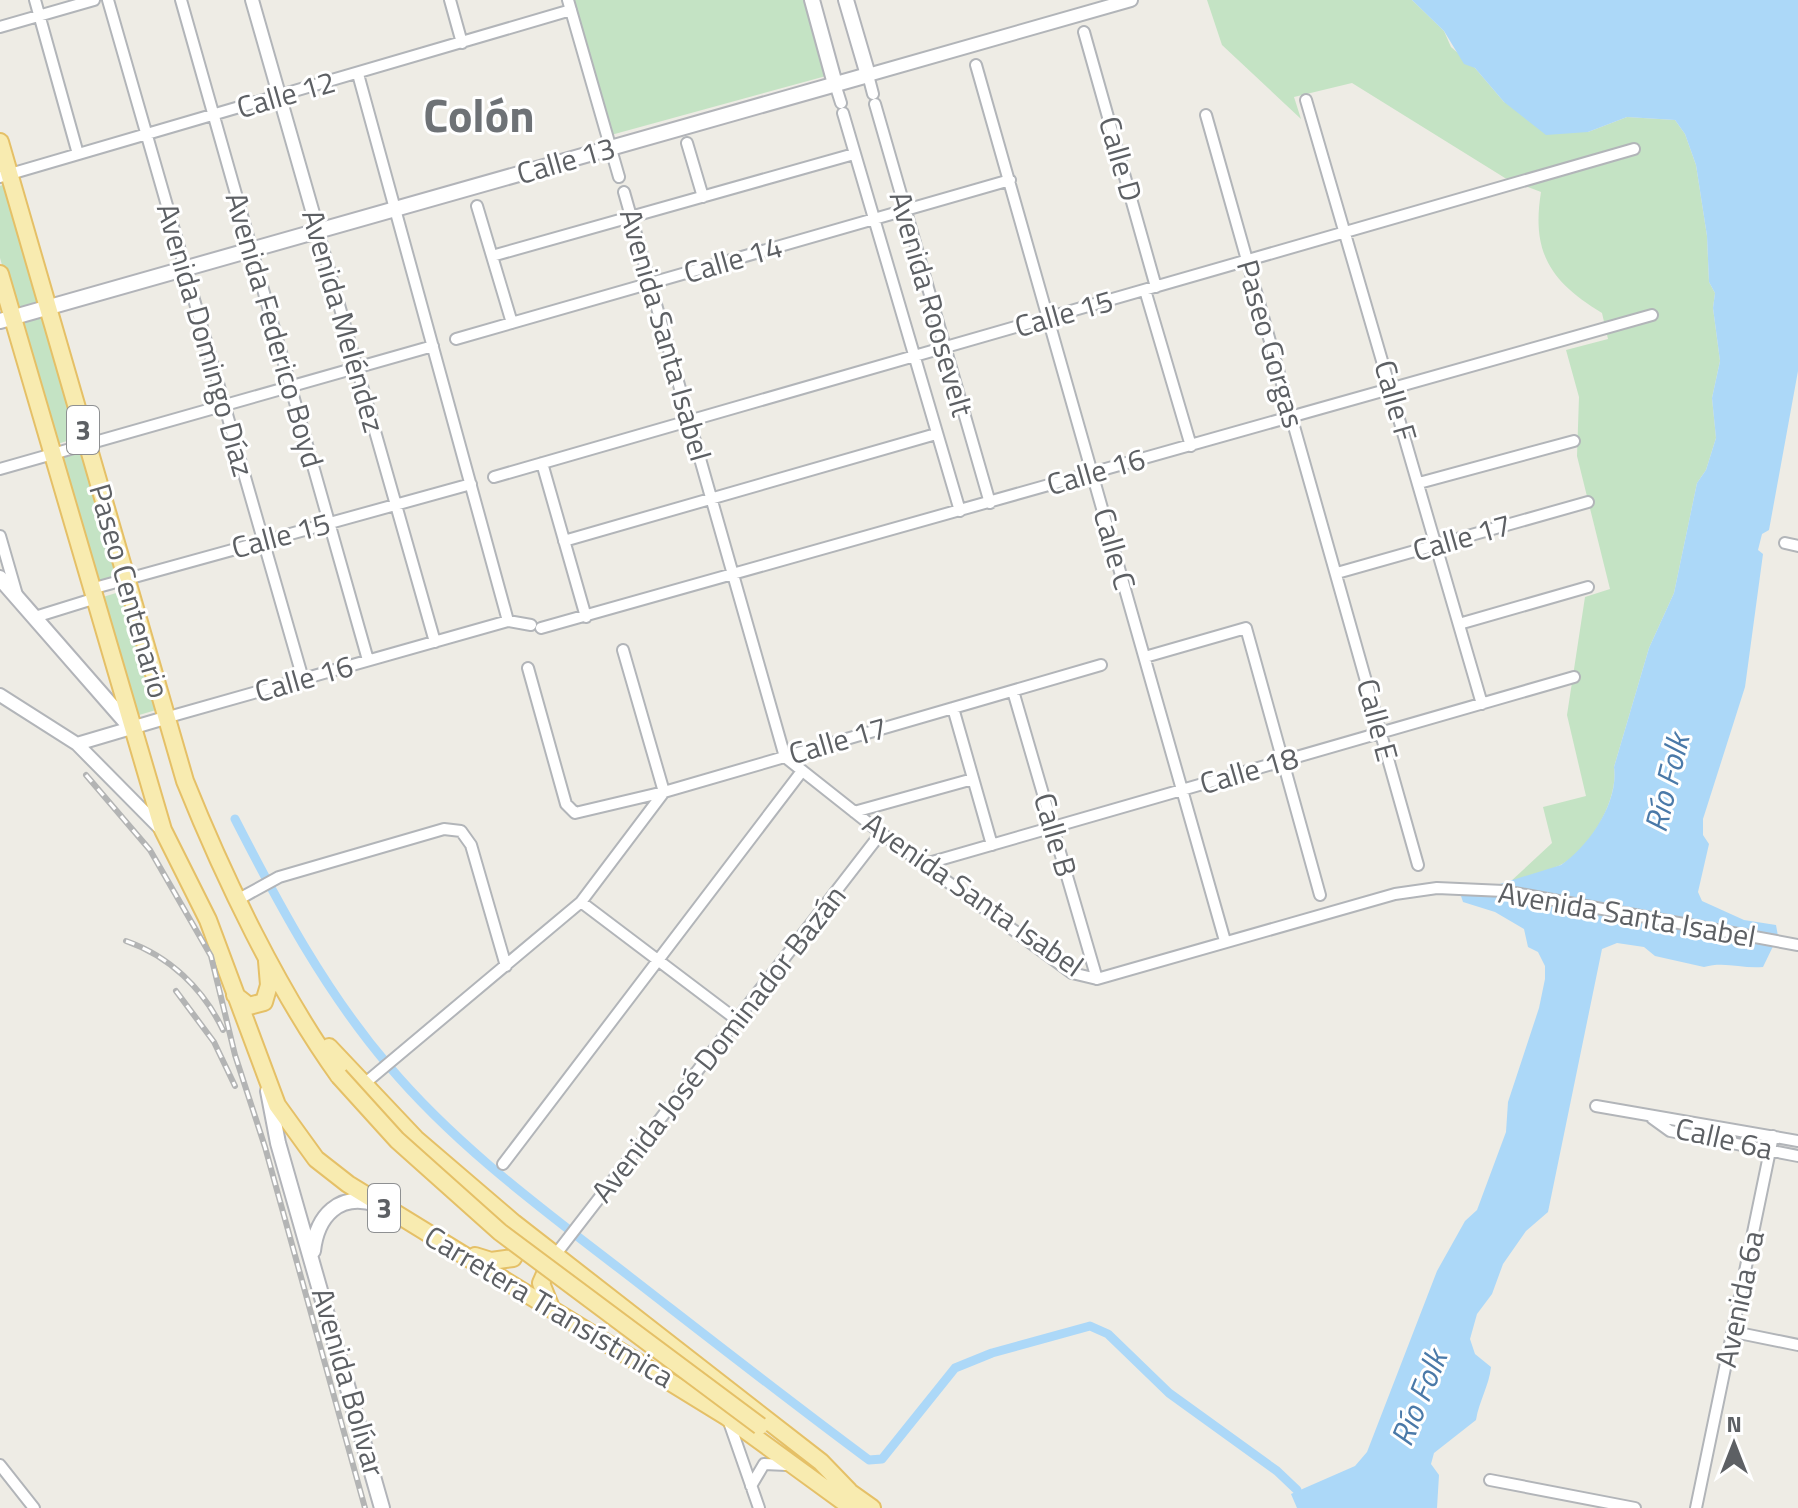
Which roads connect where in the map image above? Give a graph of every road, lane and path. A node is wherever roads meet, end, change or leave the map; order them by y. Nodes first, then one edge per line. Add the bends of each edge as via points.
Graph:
1 (35, 0) edge
2 (94, 0) edge
3 (108, 0) edge
4 (181, 0) edge
5 (252, 0) edge
6 (450, 0) edge
7 (812, 0) edge
8 (846, 0) edge
9 (1131, 0) edge
10 (570, 5) edge
11 (39, 16) junction
12 (1082, 23) junction
13 (0, 27) edge
14 (462, 43) junction
15 (973, 55) junction
16 (358, 74) junction
17 (868, 75) junction
18 (835, 84) junction
19 (279, 97) junction
20 (1306, 100) dead end
21 (1206, 115) dead end
22 (214, 116) junction
23 (147, 135) junction
24 (0, 142) edge
25 (687, 143) dead end
26 (611, 148) junction
27 (1634, 149) dead end
28 (78, 154) junction
29 (854, 154) junction
30 (5, 176) edge
31 (619, 177) dead end
32 (1010, 180) junction
33 (624, 192) dead end
34 (703, 197) junction
35 (477, 206) dead end
36 (395, 209) junction
37 (904, 212) junction
38 (631, 217) junction
39 (873, 219) junction
40 (318, 231) junction
41 (1345, 232) junction
42 (251, 250) junction
43 (492, 256) junction
44 (1247, 261) junction
45 (185, 268) junction
46 (0, 274) edge
47 (650, 283) junction
48 (1151, 289) junction
49 (48, 308) junction
50 (1652, 315) dead end
51 (1049, 318) junction
52 (6, 319) edge
53 (512, 323) junction
54 (456, 339) dead end
55 (433, 346) junction
56 (943, 350) junction
57 (913, 356) junction
58 (356, 367) junction
59 (290, 386) junction
60 (1391, 389) junction
61 (224, 405) junction
62 (1290, 417) junction
63 (689, 421) junction
64 (936, 434) junction
65 (1574, 441) dead end
66 (87, 444) junction
67 (1191, 446) junction
68 (51, 455) junction
69 (542, 463) junction
70 (0, 469) edge
71 (1093, 473) junction
72 (494, 477) dead end
73 (1419, 483) junction
74 (471, 484) junction
75 (712, 499) junction
76 (1588, 502) dead end
77 (990, 503) junction
78 (396, 505) junction
79 (960, 511) junction
80 (329, 522) junction
81 (0, 536) edge
82 (263, 540) junction
83 (564, 541) junction
84 (1785, 543) dead end
85 (1434, 546) junction
86 (1798, 546) edge
87 (1337, 573) junction
88 (734, 575) junction
89 (0, 578) edge
90 (125, 579) junction
91 (1588, 587) dead end
92 (92, 594) junction
93 (17, 595) junction
94 (35, 617) junction
95 (586, 617) junction
96 (508, 621) junction
97 (1459, 624) junction
98 (435, 642) junction
99 (623, 650) dead end
100 (1145, 657) junction
101 (368, 660) junction
102 (1101, 665) dead end
103 (528, 668) dead end
104 (1574, 677) dead end
105 (303, 679) junction
106 (1013, 691) junction
107 (0, 695) edge
108 (1482, 704) junction
109 (953, 708) junction
110 (165, 718) junction
111 (131, 728) junction
112 (1380, 733) junction
113 (77, 744) junction
114 (785, 757) junction
115 (1283, 761) junction
116 (802, 771) junction
117 (973, 779) junction
118 (1183, 790) junction
119 (664, 792) junction
120 (854, 812) junction
121 (1053, 827) junction
122 (163, 830) junction
123 (881, 833) junction
124 (992, 845) junction
125 (925, 864) junction
126 (1418, 865) dead end
127 (245, 895) junction
128 (1320, 895) dead end
129 (581, 902) junction
130 (1225, 941) junction
131 (1798, 945) edge
132 (264, 947) junction
133 (658, 960) junction
134 (506, 966) junction
135 (1097, 979) junction
136 (234, 994) junction
137 (301, 1016) junction
138 (737, 1020) junction
139 (370, 1080) junction
140 (268, 1087) junction
141 (1596, 1106) dead end
142 (1652, 1118) junction
143 (1773, 1136) junction
144 (1798, 1141) edge
145 (1770, 1150) junction
146 (1798, 1156) edge
147 (503, 1164) dead end
148 (381, 1206) junction
149 (514, 1223) junction
150 (462, 1252) junction
151 (556, 1254) junction
152 (312, 1256) junction
153 (551, 1308) junction
154 (1734, 1332) junction
155 (1798, 1345) edge
156 (727, 1417) junction
157 (0, 1465) edge
158 (802, 1473) junction
159 (1490, 1480) dead end
160 (751, 1486) junction
161 (851, 1500) edge
162 (34, 1508) edge
163 (382, 1508) edge
164 (759, 1508) edge
165 (872, 1508) edge
166 (1635, 1508) edge
167 (1696, 1508) edge

1 - 11 street
2 - 11 street
3 - 23 street, Avenida Domingo Díaz
4 - 22 street, Avenida Federico Boyd
5 - 19 street, Avenida Meléndez
6 - 14 street
7 - 18 main road, Avenida Roosevelt
8 - 17 main road, Avenida Roosevelt
9 - 12 street, Calle 13
10 - 14 street, Calle 12
10 - 26 street, Avenida Santa Isabel
11 - 13 street
11 - 28 street
12 - 15 street, Calle 13
12 - 48 street, Calle D
14 - 16 street, Calle 12
15 - 17 street, Calle 13
15 - 32 street, Calle C
16 - 19 street, Calle 12
16 - 36 street
17 - 18 main road, Calle 13
17 - 37 street, Avenida Roosevelt
18 - 26 main road, Calle 13
18 - 29 street, Avenida Roosevelt
19 - 22 street, Calle 12
19 - 40 street, Avenida Meléndez
20 - 41 street, Calle F
21 - 44 street, Paseo Gorgas
22 - 23 street, Calle 12
22 - 42 street, Avenida Federico Boyd
23 - 28 street, Calle 12
23 - 45 street, Avenida Domingo Díaz
24 - 30 main road, Paseo Centenario / 3
25 - 34 street
26 - 31 street, Avenida Santa Isabel
26 - 36 main road, Calle 13
27 - 41 street, Calle 15
28 - 30 street, Calle 12
29 - 34 street
29 - 39 street, Avenida Roosevelt
30 - 49 main road, Paseo Centenario / 3
32 - 37 street, Calle 14
32 - 51 street, Calle C
33 - 38 street, Avenida Santa Isabel
34 - 38 street
35 - 43 street
36 - 40 main road, Calle 13
36 - 55 street
37 - 39 street, Calle 14
37 - 56 street, Avenida Roosevelt
38 - 43 street
38 - 47 street, Avenida Santa Isabel
39 - 47 street, Calle 14
39 - 57 street, Avenida Roosevelt
40 - 42 main road, Calle 13
40 - 58 street, Avenida Meléndez
41 - 44 street, Calle 15
41 - 60 street, Calle F
42 - 45 main road, Calle 13
42 - 59 street, Avenida Federico Boyd
43 - 53 street
44 - 48 street, Calle 15
44 - 62 street, Paseo Gorgas
45 - 49 main road, Calle 13
45 - 61 street, Avenida Domingo Díaz
46 - 52 main road, Paseo Centenario / 3
47 - 53 street, Calle 14
47 - 63 street, Avenida Santa Isabel
48 - 51 street, Calle 15
48 - 67 street, Calle D
49 - 52 main road, Calle 13
49 - 66 main road, Paseo Centenario / 3
50 - 60 street, Calle 16
51 - 56 street, Calle 15
51 - 71 street, Calle C
52 - 68 main road, Paseo Centenario / 3
53 - 54 street, Calle 14
55 - 58 street
55 - 74 street
56 - 57 street, Calle 15
56 - 77 street, Avenida Roosevelt
57 - 63 street, Calle 15
57 - 64 street, Avenida Roosevelt
58 - 59 street
58 - 78 street, Avenida Meléndez
59 - 61 street
59 - 80 street, Avenida Federico Boyd
60 - 62 street, Calle 16
60 - 73 street, Calle F
61 - 66 street
61 - 82 street, Avenida Domingo Díaz
62 - 67 street, Calle 16
62 - 87 street, Paseo Gorgas
63 - 69 street, Calle 15
63 - 75 street, Avenida Santa Isabel
64 - 75 street
64 - 79 street, Avenida Roosevelt
65 - 73 street
66 - 68 street
66 - 90 main road, Paseo Centenario / 3
67 - 71 street, Calle 16
68 - 70 street
68 - 92 main road, Paseo Centenario / 3
69 - 72 street, Calle 15
69 - 83 street
71 - 77 street, Calle 16
71 - 100 street, Calle C
73 - 85 street, Calle F
74 - 78 street, Calle 15
74 - 96 street
75 - 83 street
75 - 88 street, Avenida Santa Isabel
76 - 85 street, Calle 17
77 - 79 street, Calle 16
78 - 80 street, Calle 15
78 - 98 street, Avenida Meléndez
79 - 88 street, Calle 16
80 - 82 street, Calle 15
80 - 101 street, Avenida Federico Boyd
81 - 93 street
82 - 90 street, Calle 15
82 - 105 street, Avenida Domingo Díaz
83 - 95 street
84 - 86 street
85 - 87 street, Calle 17
85 - 97 street, Calle F
87 - 112 street, Calle E
88 - 95 street, Calle 16
88 - 114 street, Avenida Santa Isabel
89 - 93 main road
90 - 92 street, Calle 15
90 - 110 main road, Paseo Centenario / 3
91 - 97 street
92 - 94 street, Calle 15
92 - 111 main road, Paseo Centenario / 3
93 - 94 main road
94 - 111 main road
95 - 96 street, Calle 16 via 536,627
96 - 98 street, Calle 16
97 - 108 street, Calle F
98 - 101 street, Calle 16
99 - 119 street
100 - 115 street via 1246,628
100 - 118 street, Calle C
101 - 105 street, Calle 16
102 - 106 street, Calle 17
103 - 119 street, Calle 17 via 566,804 575,813
104 - 108 street, Calle 18
105 - 110 street, Calle 16
106 - 109 street, Calle 17
106 - 121 street, Calle B
107 - 113 street
108 - 112 street, Calle 18
109 - 114 street, Calle 17
109 - 117 street
110 - 111 street, Calle 16
110 - 127 main road, Carretera Transístmica / 3 via 199,817
111 - 113 street, Calle 16
111 - 122 main road, Carretera Transístmica / 3
112 - 115 street, Calle 18
112 - 126 street, Calle E
113 - 122 street
114 - 116 street, Avenida Santa Isabel
114 - 119 street, Calle 17
115 - 118 street, Calle 18
115 - 128 street
116 - 120 street, Avenida Santa Isabel
116 - 133 street
117 - 120 street
117 - 124 street
118 - 121 street, Calle 18
118 - 130 street, Calle C
119 - 129 street
120 - 123 street, Avenida Santa Isabel
121 - 124 street, Calle 18
121 - 135 street, Calle B
122 - 136 main road, Carretera Transístmica / 3 via 208,920
123 - 125 street, Avenida Santa Isabel
123 - 138 street, Avenida José Dominador Bazán
124 - 125 street, Calle 18
125 - 135 street, Avenida Santa Isabel via 1072,973
127 - 132 main road, Carretera Transístmica / 3
127 - 134 street via 279,877 444,829 461,831 471,845
129 - 133 street
129 - 134 street
130 - 131 street, Avenida Santa Isabel via 1395,894 1437,888 1504,891
130 - 135 street, Avenida Santa Isabel
132 - 136 main road via 266,999 253,1007
132 - 137 main road, Carretera Transístmica / 3
133 - 138 street
133 - 147 street
134 - 139 street
136 - 140 main road, Carretera Transístmica / 3
137 - 139 main road
137 - 161 main road, Carretera Transístmica / 3, bridge via 339,1076 397,1140 500,1232
138 - 151 street, Avenida José Dominador Bazán
139 - 149 main road via 416,1139
140 - 148 main road, Carretera Transístmica / 3 via 316,1159
140 - 152 main road, Avenida Bolívar via 278,1143
141 - 142 street, Calle 6a
142 - 143 street, Calle 6a via 1670,1116
142 - 145 street, Calle 6a via 1670,1131
143 - 144 street, Calle 6a
143 - 145 street, Avenida 6a
145 - 146 street, Calle 6a
145 - 154 street, Avenida 6a
148 - 150 main road, Carretera Transístmica / 3
148 - 152 main road, Avenida Bolívar via 365,1201 337,1205 315,1231
149 - 150 main road via 520,1246 513,1258 491,1261
149 - 151 main road
150 - 153 main road, Carretera Transístmica / 3
151 - 153 main road via 541,1283
151 - 161 main road via 821,1462
152 - 163 main road, Avenida Bolívar
153 - 156 main road, Carretera Transístmica / 3
154 - 155 street
154 - 167 street, Avenida 6a
156 - 158 main road, Carretera Transístmica / 3
156 - 160 street
157 - 162 street
158 - 160 street via 784,1464 764,1464
158 - 161 main road, Carretera Transístmica / 3
159 - 166 street
160 - 164 street
161 - 165 main road, Carretera Transístmica / 3

